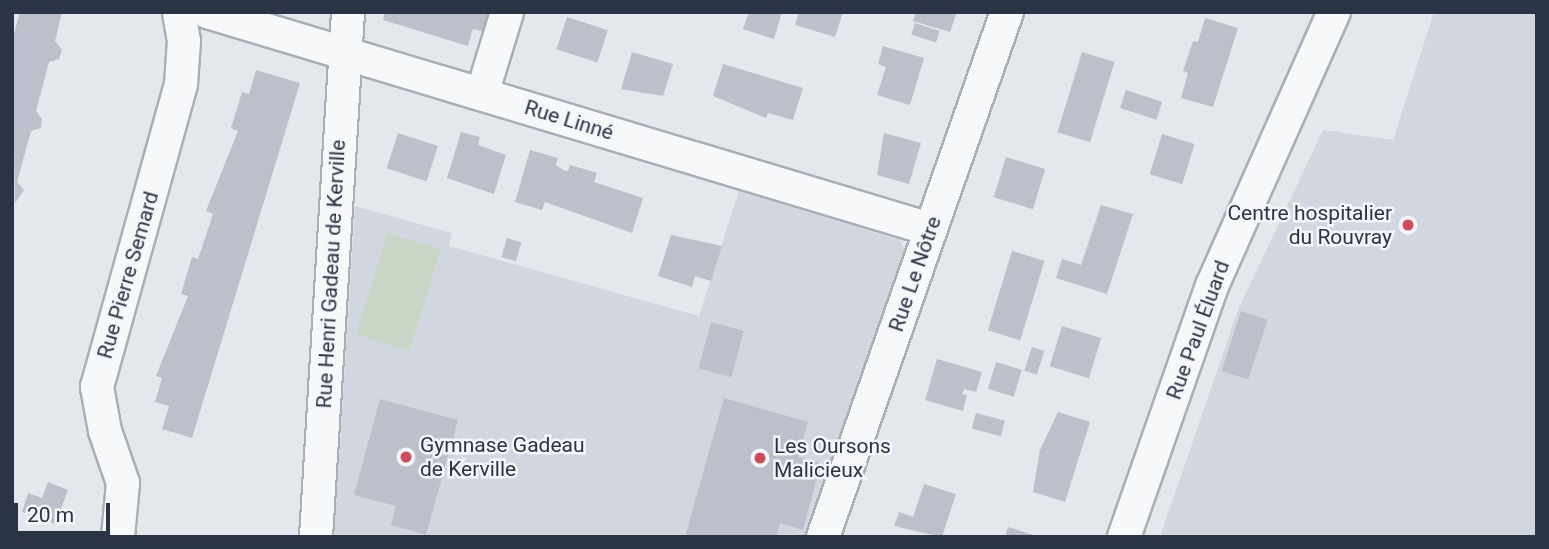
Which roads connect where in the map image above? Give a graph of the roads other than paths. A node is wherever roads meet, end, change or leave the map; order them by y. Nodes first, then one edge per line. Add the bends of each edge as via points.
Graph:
1 (180, 12) edge
2 (207, 12) edge
3 (348, 12) edge
4 (507, 12) edge
5 (1007, 12) edge
6 (1334, 12) edge
7 (343, 53) junction
8 (482, 94) junction
9 (930, 229) junction
10 (118, 537) edge
11 (316, 537) edge
12 (823, 537) edge
13 (1124, 537) edge

1 - 10 street, Rue Pierre Semard via 184,41 181,85 97,387 105,431 123,483
2 - 7 street, Rue Linné
3 - 7 street, Rue Henri Gadeau de Kerville
4 - 8 street
5 - 9 street, Rue Le Nôtre
6 - 13 street, Rue Paul Éluard via 1223,260
7 - 8 street, Rue Linné
7 - 11 street, Rue Henri Gadeau de Kerville
8 - 9 street, Rue Linné
9 - 12 street, Rue Le Nôtre

